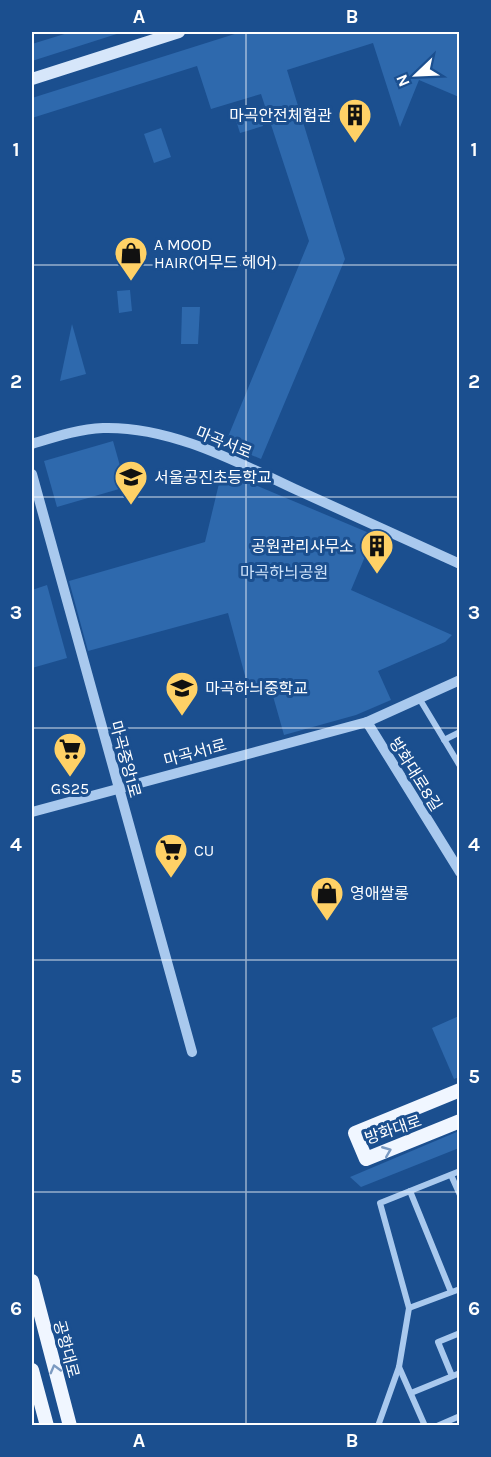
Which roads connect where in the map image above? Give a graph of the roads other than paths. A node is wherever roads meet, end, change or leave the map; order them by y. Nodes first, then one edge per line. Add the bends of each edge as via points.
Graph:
1 (179, 32) edge
2 (32, 79) edge
3 (32, 444) edge
4 (32, 474) edge
5 (459, 564) edge
6 (459, 680) edge
7 (418, 698) junction
8 (367, 722) junction
9 (459, 732) edge
10 (444, 740) junction
11 (459, 766) edge
12 (118, 787) junction
13 (32, 812) edge
14 (458, 868) edge
15 (192, 1052) dead end
16 (459, 1090) edge
17 (459, 1120) edge
18 (459, 1171) edge
19 (451, 1175) junction
20 (410, 1191) junction
21 (459, 1195) edge
22 (32, 1284) edge
23 (459, 1289) edge
24 (451, 1292) junction
25 (409, 1308) junction
26 (459, 1333) edge
27 (399, 1367) junction
28 (32, 1370) edge
29 (459, 1373) edge
30 (452, 1376) junction
31 (411, 1393) junction
32 (459, 1416) edge
33 (46, 1425) edge
34 (70, 1425) edge
35 (378, 1425) edge
36 (425, 1425) edge
37 (437, 1425) edge

1 - 2 main road
3 - 5 street, 마곡서로 via 102,428 172,438 241,464
4 - 12 street, 마곡중앙1로
6 - 7 street, 마곡서1로
7 - 8 street, 마곡서1로
7 - 10 street
8 - 12 street, 마곡서1로
8 - 14 street, 방화대로8길
9 - 10 street
10 - 11 street
12 - 13 street, 마곡서1로
12 - 15 street, 마곡중앙1로
16 -> 17 main road, 방화대로 via 355,1133 366,1159
18 - 19 street
19 - 20 street
19 - 21 street
20 - 24 street
20 - 25 street via 380,1203
34 -> 22 main road, 공항대로
23 - 24 street
24 - 25 street
25 - 27 street
26 - 30 street via 438,1342
27 - 31 street
27 - 35 street
28 - 33 main road
29 - 30 street
30 - 31 street
31 - 36 street
32 - 37 street

